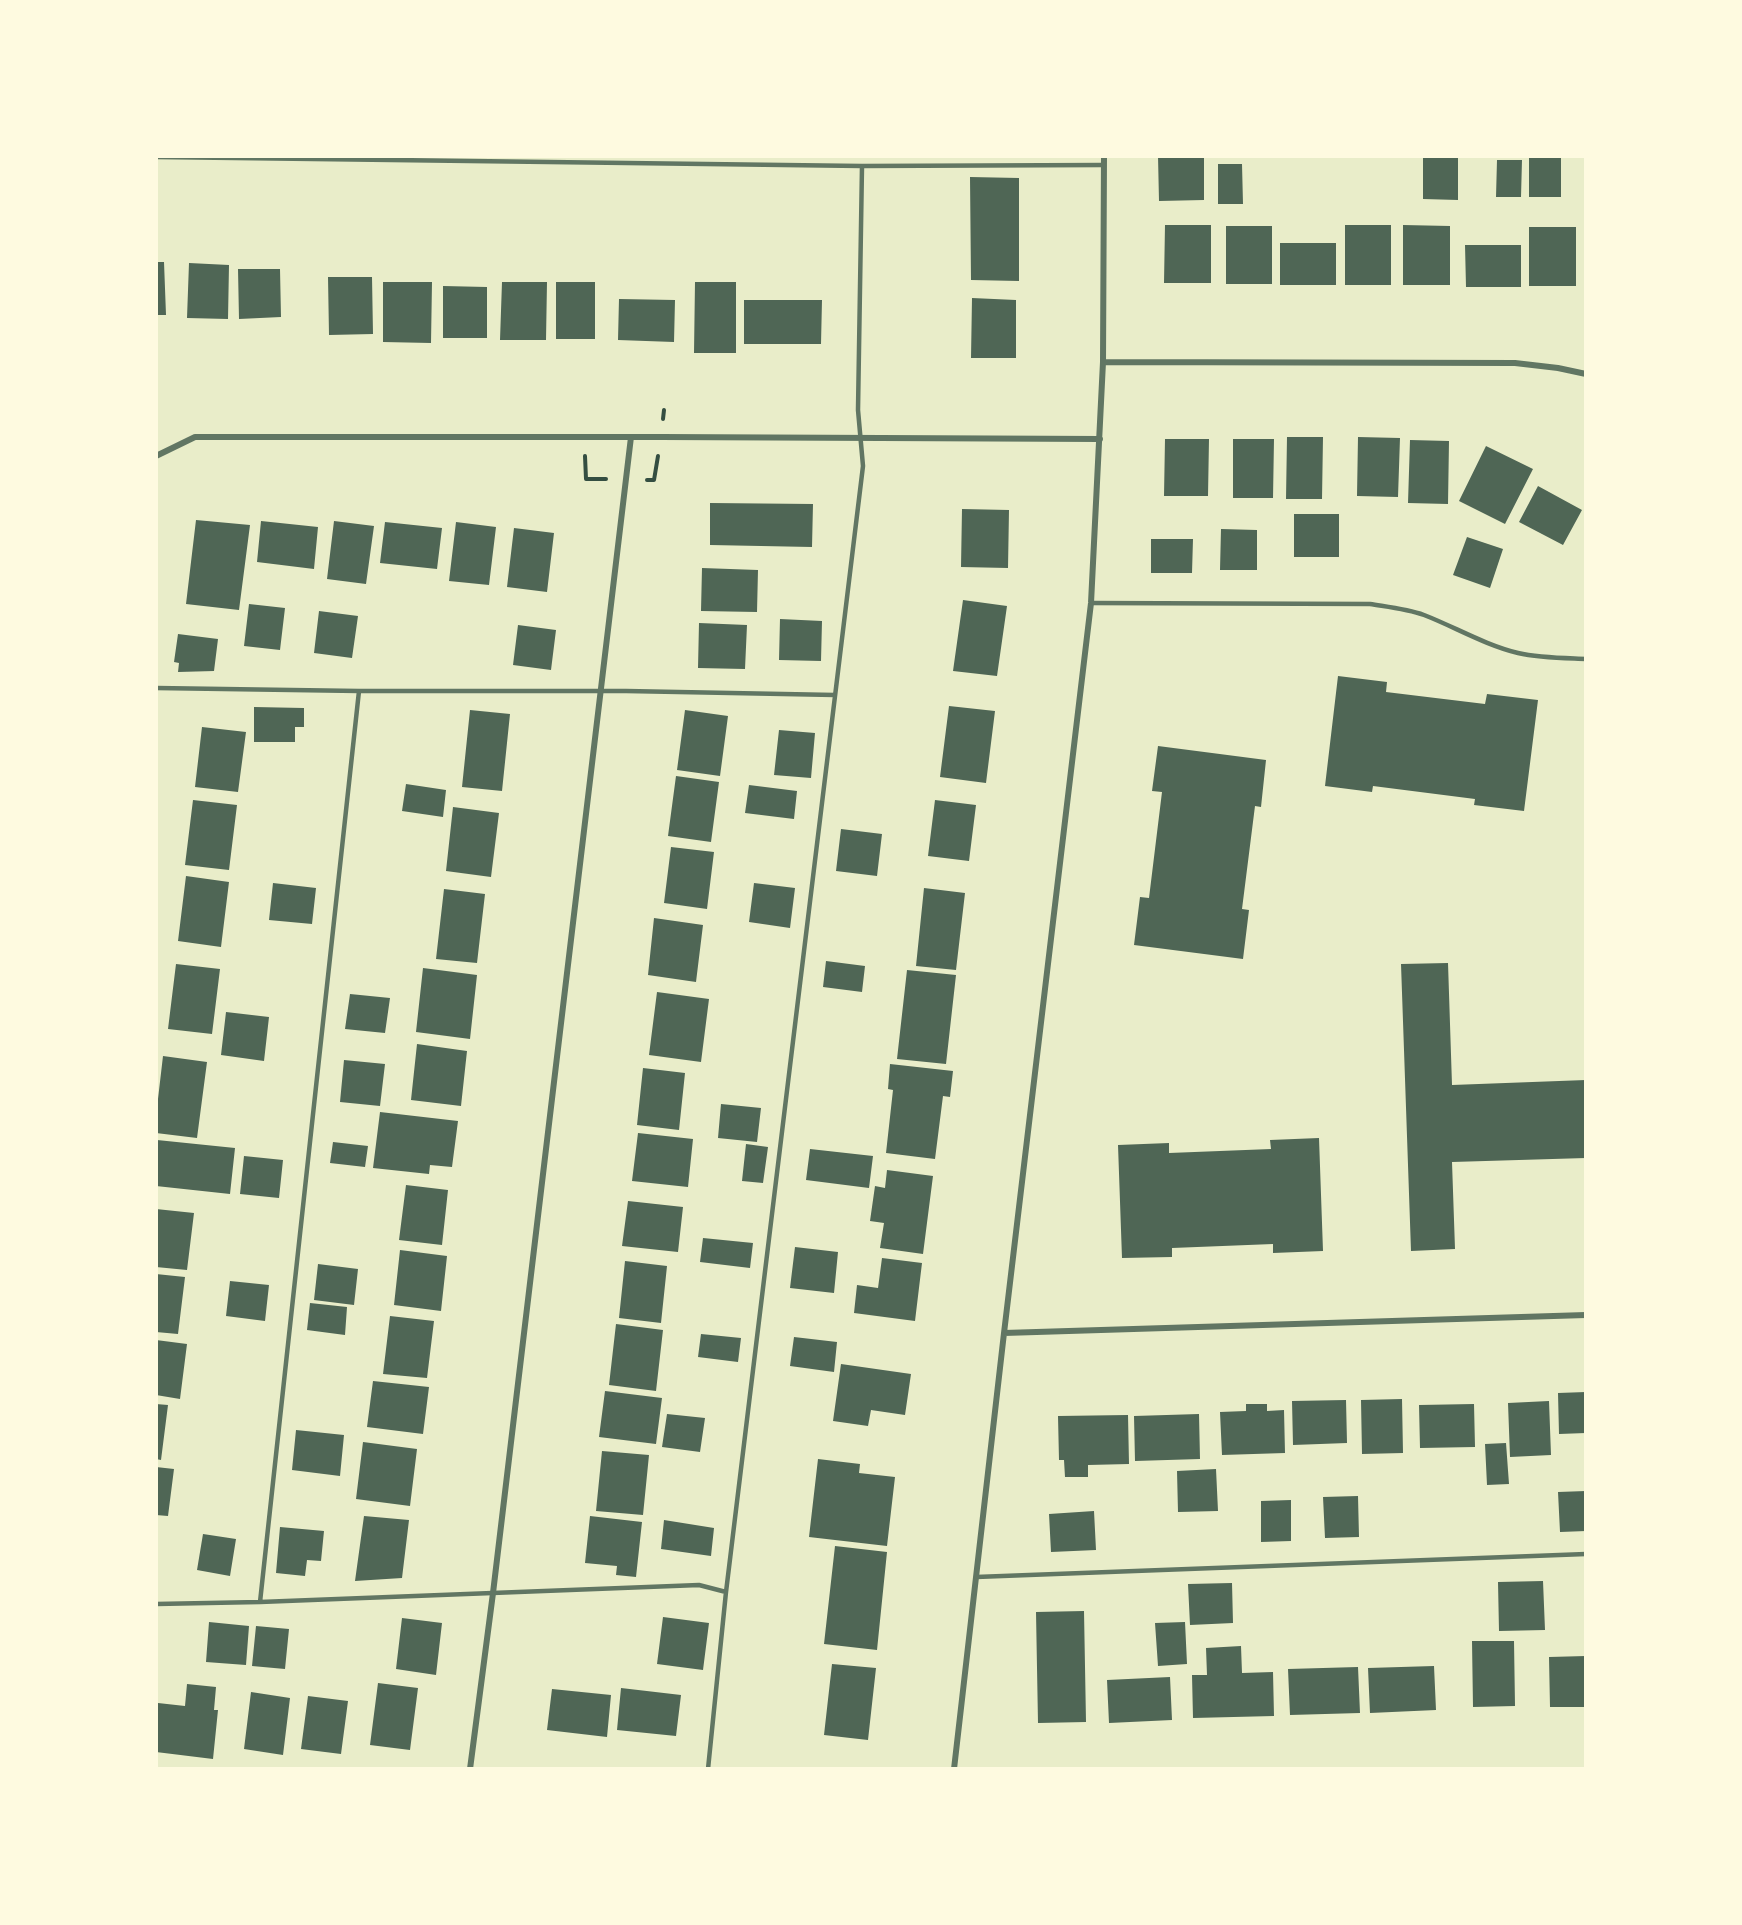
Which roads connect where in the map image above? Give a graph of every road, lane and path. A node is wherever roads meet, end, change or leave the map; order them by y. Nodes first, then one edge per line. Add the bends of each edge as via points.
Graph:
1 (1104, 156) edge
2 (156, 157) edge
3 (1103, 165) junction
4 (862, 166) junction
5 (1103, 362) junction
6 (1586, 374) edge
7 (631, 436) junction
8 (860, 437) junction
9 (1100, 439) junction
10 (156, 456) edge
11 (1091, 603) junction
12 (1586, 659) edge
13 (156, 688) edge
14 (359, 691) junction
15 (600, 691) junction
16 (835, 695) junction
17 (1586, 1315) edge
18 (1004, 1333) junction
19 (1586, 1554) edge
20 (976, 1577) junction
21 (726, 1592) junction
22 (493, 1593) junction
23 (260, 1602) junction
24 (156, 1604) edge
25 (470, 1769) edge
26 (708, 1769) edge
27 (954, 1769) edge

1 - 3 street
2 - 4 lane
3 - 4 lane
3 - 5 street
4 - 8 lane
5 - 6 street via 1515,363
5 - 9 street
7 - 8 street
7 - 10 street via 195,437
7 - 15 street
8 - 9 street
8 - 16 lane via 862,466
9 - 11 street
11 - 12 lane via 1370,604 1423,615 1517,653
11 - 18 street
13 - 14 lane
14 - 15 lane
14 - 23 lane
15 - 16 lane
15 - 22 street
16 - 21 lane
17 - 18 street
18 - 20 street
19 - 20 lane
20 - 27 street
21 - 22 lane via 699,1586
21 - 26 lane
22 - 23 lane
22 - 25 street
23 - 24 lane

